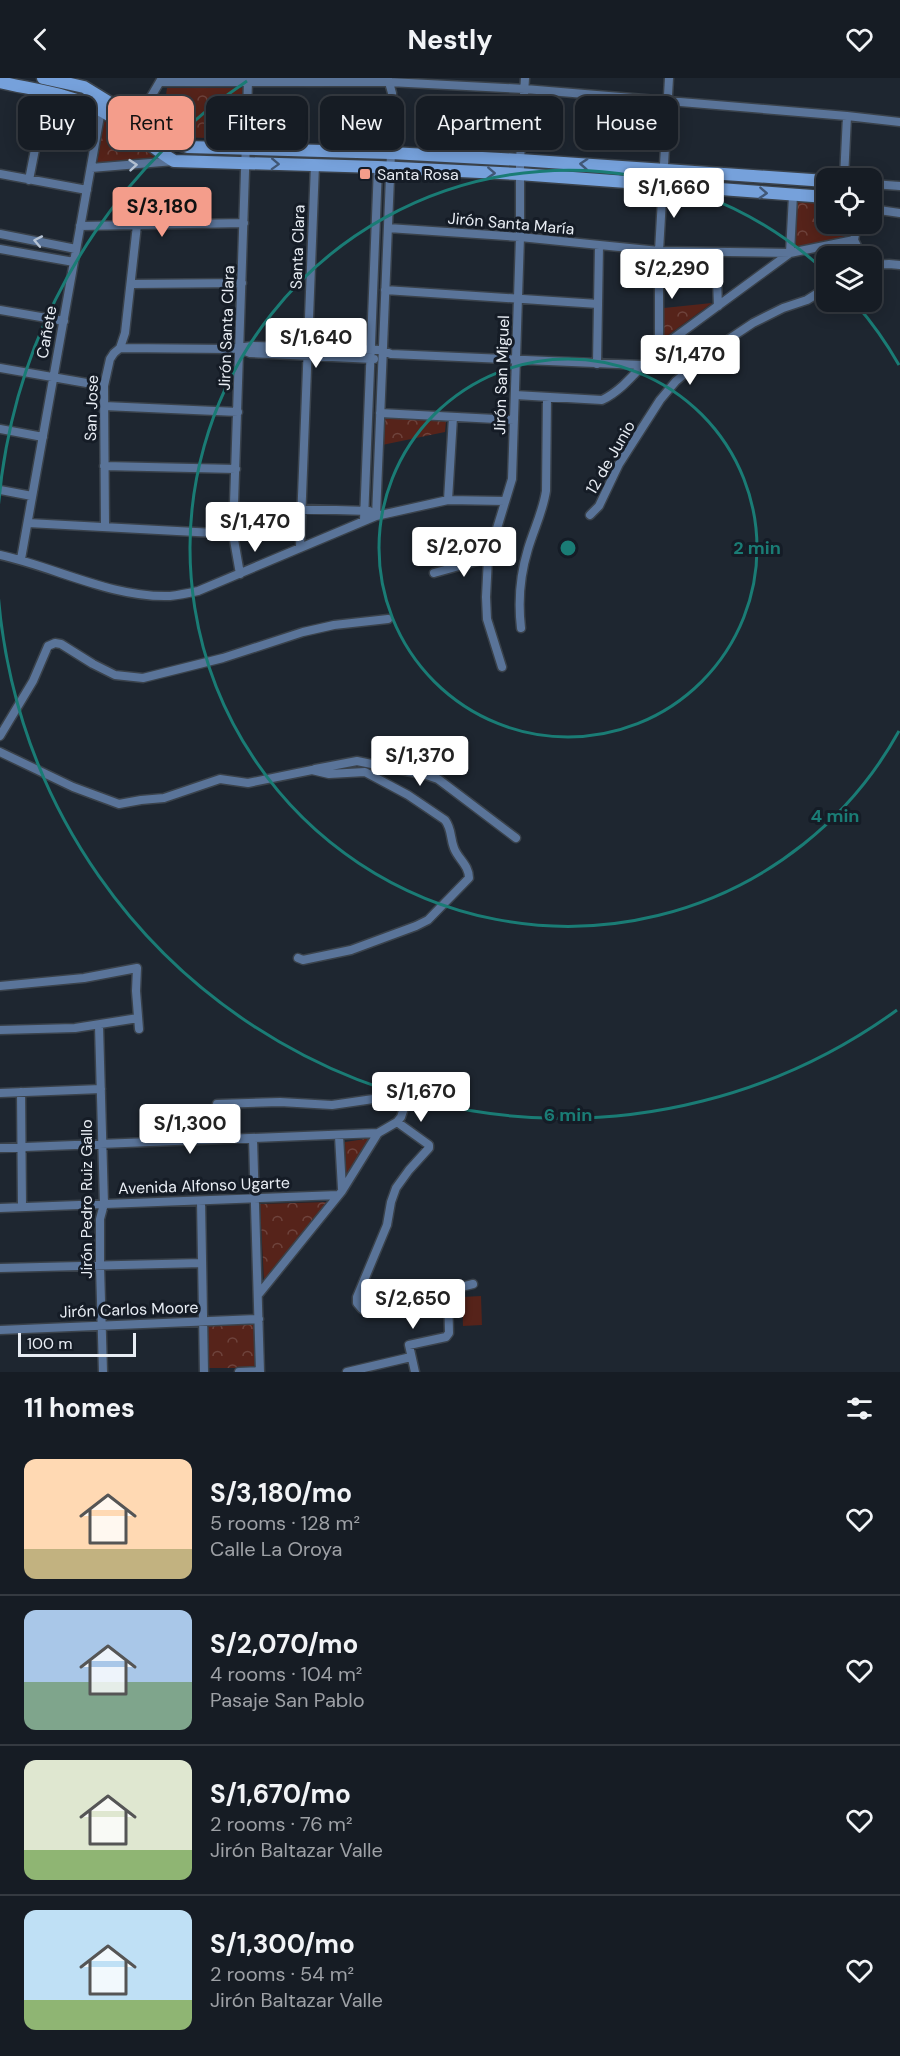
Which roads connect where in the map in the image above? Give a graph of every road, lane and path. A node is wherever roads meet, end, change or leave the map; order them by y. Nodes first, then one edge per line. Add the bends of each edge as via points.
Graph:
1 (43, 78) edge
2 (525, 78) edge
3 (669, 78) edge
4 (161, 80) edge
5 (303, 80) edge
6 (388, 80) edge
7 (248, 81) junction
8 (0, 82) edge
9 (86, 82) edge
10 (525, 89) junction
11 (46, 93) junction
12 (151, 96) edge
13 (248, 96) edge
14 (596, 96) edge
15 (668, 96) edge
16 (108, 102) edge
17 (678, 104) edge
18 (101, 110) junction
19 (108, 113) edge
20 (847, 116) junction
21 (900, 122) edge
22 (159, 150) edge
23 (246, 150) edge
24 (282, 150) edge
25 (664, 150) edge
26 (391, 153) junction
27 (520, 160) junction
28 (174, 161) junction
29 (246, 163) junction
30 (315, 165) junction
31 (384, 167) junction
32 (91, 168) junction
33 (844, 168) edge
34 (663, 170) junction
35 (0, 174) edge
36 (519, 174) junction
37 (29, 180) junction
38 (816, 180) edge
39 (663, 185) junction
40 (882, 185) edge
41 (900, 186) edge
42 (87, 190) junction
43 (794, 195) junction
44 (816, 196) edge
45 (882, 210) edge
46 (900, 213) edge
47 (244, 223) junction
48 (137, 225) junction
49 (80, 226) junction
50 (387, 228) junction
51 (0, 234) edge
52 (855, 234) edge
53 (520, 237) junction
54 (854, 240) junction
55 (599, 246) junction
56 (857, 246) edge
57 (0, 249) edge
58 (76, 249) junction
59 (659, 251) junction
60 (790, 253) junction
61 (716, 254) junction
62 (74, 262) junction
63 (882, 264) edge
64 (900, 265) edge
65 (242, 283) junction
66 (132, 284) junction
67 (385, 290) junction
68 (816, 294) edge
69 (518, 299) junction
70 (598, 304) junction
71 (718, 306) junction
72 (0, 310) edge
73 (64, 321) junction
74 (120, 348) junction
75 (240, 349) junction
76 (659, 350) junction
77 (308, 352) junction
78 (381, 354) junction
79 (371, 355) junction
80 (515, 359) junction
81 (597, 364) junction
82 (641, 365) junction
83 (0, 368) edge
84 (54, 377) junction
85 (104, 386) junction
86 (515, 395) junction
87 (547, 397) junction
88 (104, 406) junction
89 (238, 412) junction
90 (380, 413) junction
91 (453, 417) junction
92 (514, 420) junction
93 (0, 429) edge
94 (43, 437) junction
95 (105, 466) junction
96 (236, 469) junction
97 (0, 490) edge
98 (32, 496) junction
99 (448, 500) junction
100 (505, 501) junction
101 (234, 507) junction
102 (302, 509) junction
103 (376, 514) junction
104 (364, 515) junction
105 (590, 515) dead end
106 (28, 523) junction
107 (105, 526) junction
108 (233, 534) junction
109 (300, 547) junction
110 (0, 555) edge
111 (488, 558) junction
112 (21, 559) junction
113 (434, 573) dead end
114 (240, 574) junction
115 (388, 619) dead end
116 (521, 628) dead end
117 (502, 667) dead end
118 (0, 736) edge
119 (0, 753) edge
120 (312, 770) junction
121 (516, 838) dead end
122 (298, 958) dead end
123 (0, 986) edge
124 (138, 1018) junction
125 (99, 1026) junction
126 (139, 1029) dead end
127 (0, 1030) edge
128 (101, 1089) junction
129 (21, 1092) junction
130 (0, 1093) edge
131 (217, 1104) dead end
132 (397, 1122) junction
133 (378, 1133) junction
134 (339, 1136) junction
135 (253, 1139) junction
136 (102, 1144) junction
137 (0, 1148) edge
138 (21, 1148) junction
139 (340, 1193) junction
140 (255, 1199) junction
141 (201, 1201) junction
142 (104, 1204) junction
143 (22, 1207) junction
144 (0, 1208) edge
145 (202, 1263) junction
146 (100, 1266) junction
147 (0, 1268) edge
148 (473, 1284) dead end
149 (448, 1291) junction
150 (258, 1295) junction
151 (259, 1319) junction
152 (203, 1321) junction
153 (101, 1325) junction
154 (0, 1330) edge
155 (411, 1357) junction
156 (103, 1372) edge
157 (204, 1372) edge
158 (239, 1372) edge
159 (260, 1372) edge
160 (347, 1372) edge
161 (415, 1372) edge

1 - 9 street
2 - 10 street, Jirón San Miguel
3 - 15 street
4 - 7 street
4 - 12 street
5 - 6 street
5 - 7 street
6 - 10 street
6 - 26 street via 392,93
7 - 13 street, Jirón Santa Clara
8 - 11 street
9 - 16 street
10 - 14 street
10 - 27 street, Jirón San Miguel
11 - 18 street
11 - 37 street
17 - 20 street
18 - 19 street
18 - 32 street, Cañete
20 - 21 street
20 - 33 street
22 - 28 street
23 - 29 street, Jirón Santa Clara
24 - 26 street
25 - 34 street
26 - 27 street
26 - 31 street
34 -> 27 street
27 - 36 street, Jirón San Miguel
28 - 29 street
32 -> 28 street
29 -> 30 street
29 - 47 street, Jirón Santa Clara
30 - 31 street
30 - 77 street, Santa Clara
31 -> 36 street
31 - 50 street
31 - 79 street
32 - 42 street, Cañete
34 - 38 street
34 - 39 street
35 - 37 street
36 - 39 street
36 - 53 street, Jirón San Miguel
37 - 42 street
39 -> 43 street
39 - 59 street
40 - 41 street
42 - 49 street, Cañete
43 - 44 street
43 - 60 street
45 - 46 street
47 - 48 street
47 - 65 street, Jirón Santa Clara
48 - 49 street
48 - 66 street, San Jose
49 - 58 street, Cañete
50 - 53 street, Jirón Santa María
50 - 67 street
58 -> 51 street
52 - 54 street
53 - 55 street, Jirón Santa María
53 - 69 street, Jirón San Miguel
54 - 56 street
54 - 60 street
55 - 59 street, Jirón Santa María
55 - 70 street
57 - 62 street
58 - 62 street, Cañete
59 - 61 street, Jirón Santa María
59 - 76 street
60 - 61 street, Jirón Santa María
60 - 71 street
61 - 71 street
62 - 73 street, Cañete
63 - 64 street
65 - 66 street
65 - 75 street, Jirón Santa Clara
66 - 74 street, San Jose
67 - 69 street
67 - 78 street
68 - 105 street, 12 de Junio via 753,323 676,381 660,400 619,464 599,506
69 - 70 street
69 - 80 street, Jirón San Miguel
70 - 81 street
71 - 76 street
72 - 73 street
73 - 84 street, Cañete
74 - 75 street
74 - 85 street, San Jose via 110,359
75 - 77 street via 250,353
75 - 89 street, Jirón Santa Clara
76 - 82 street
77 - 79 street
77 - 102 street, Santa Clara
78 - 79 street
78 - 80 street
78 - 90 street
79 - 104 street
80 - 81 street
80 - 86 street, Jirón San Miguel
81 - 82 street
82 - 87 street via 624,385 602,400
83 - 84 street
84 - 85 street
84 - 94 street, Cañete
85 - 88 street, San Jose
86 - 87 street
86 - 92 street, Jirón San Miguel
87 - 116 street via 546,491 522,573
88 - 89 street
88 - 95 street, San Jose
89 - 96 street, Jirón Santa Clara
90 - 91 street
90 - 103 street
91 - 92 street
91 - 99 street
92 - 100 street, Jirón San Miguel via 512,479
93 - 94 street
94 - 98 street, Cañete
95 - 96 street
95 - 107 street, San Jose
96 - 101 street, Jirón Santa Clara
97 - 98 street
98 - 106 street, Cañete
99 - 100 street
99 - 103 street
100 - 111 street, Jirón San Miguel
101 - 102 street
101 - 108 street, Jirón Santa Clara
102 - 104 street
102 - 109 street, Santa Clara
103 - 104 street
104 - 109 street
106 - 107 street
106 - 112 street, Cañete
107 - 108 street
108 - 114 street, Jirón Santa Clara
109 - 114 street
110 - 112 street
111 - 113 street
111 - 117 street, Jirón San Miguel via 487,619
112 - 114 street via 65,576 125,591 170,596 198,591
115 - 118 street via 313,630 143,678 115,675 61,644 52,644
119 - 120 street via 119,804 164,798 220,779 248,783
120 - 121 street via 357,761 432,777
120 - 122 street via 329,774 365,772 445,820 469,878 428,920 416,926 351,950
123 - 124 street via 138,968
124 - 125 street
124 - 126 street
125 - 127 street
125 - 128 street, Jirón Pedro Ruiz Gallo
128 - 129 street
128 - 136 street, Jirón Pedro Ruiz Gallo
129 - 130 street
129 - 138 street
131 - 132 street via 332,1105 387,1097 402,1103 403,1111
132 - 133 street
132 - 149 street via 429,1145 429,1149 396,1188 387,1225 357,1303 370,1310
133 - 134 street
133 - 139 street
134 - 135 street
134 - 139 street
135 - 136 street
135 - 140 street
136 - 138 street
136 - 142 street, Jirón Pedro Ruiz Gallo
137 - 138 street
138 - 143 street
139 - 140 street, Avenida Alfonso Ugarte
139 - 150 street
140 - 141 street, Avenida Alfonso Ugarte
140 - 150 street
141 - 142 street, Avenida Alfonso Ugarte
141 - 145 street
142 - 143 street, Avenida Alfonso Ugarte
142 - 146 street, Jirón Pedro Ruiz Gallo via 100,1219
143 - 144 street, Avenida Alfonso Ugarte
145 - 146 street
145 - 152 street
146 - 147 street
146 - 153 street, Jirón Pedro Ruiz Gallo
148 - 149 street
149 - 155 street via 449,1333 446,1337 411,1344
150 - 151 street
151 - 152 street, Jirón Carlos Moore
151 - 159 street
152 - 153 street, Jirón Carlos Moore
152 - 157 street
153 - 154 street, Jirón Carlos Moore
153 - 156 street, Jirón Pedro Ruiz Gallo
155 - 160 street
155 - 161 street
158 - 159 street

